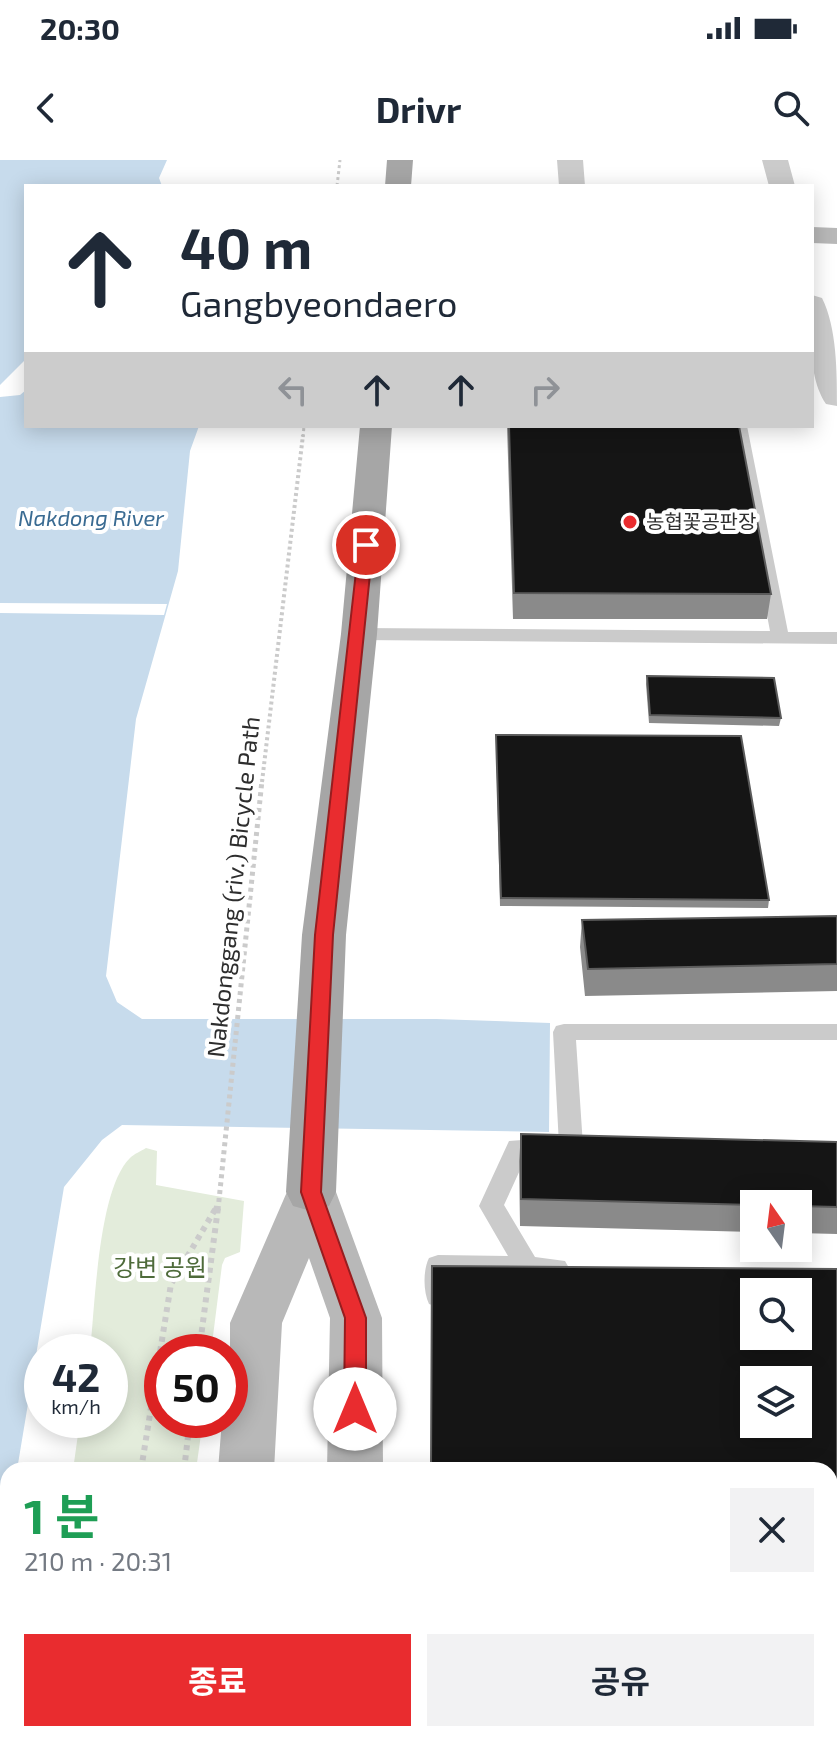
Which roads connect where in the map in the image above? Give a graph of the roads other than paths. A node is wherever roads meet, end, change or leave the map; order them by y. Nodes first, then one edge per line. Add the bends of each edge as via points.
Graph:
1 (400, 160) edge
2 (570, 160) edge
3 (775, 160) edge
4 (398, 184) edge
5 (572, 184) edge
6 (781, 184) edge
7 (814, 235) edge
8 (837, 236) edge
9 (814, 311) edge
10 (837, 397) edge
11 (376, 428) edge
12 (739, 428) edge
13 (359, 634) junction
14 (780, 637) junction
15 (837, 638) edge
16 (837, 1032) edge
17 (571, 1146) junction
18 (602, 1146) edge
19 (311, 1192) junction
20 (528, 1267) junction
21 (575, 1268) edge
22 (438, 1328) edge
23 (247, 1462) edge
24 (355, 1462) edge

1 - 4 main road
2 - 5 street
3 - 6 street
7 - 8 main road
9 - 10 street
11 - 13 main road
12 - 14 lane
13 - 14 lane
13 - 19 main road via 324,935
14 - 15 lane
16 - 17 lane via 564,1032
17 - 18 lane
17 - 20 lane via 518,1148 491,1206
19 - 23 main road via 256,1323
19 - 24 main road via 356,1318
20 - 21 lane
20 - 22 lane via 438,1265

